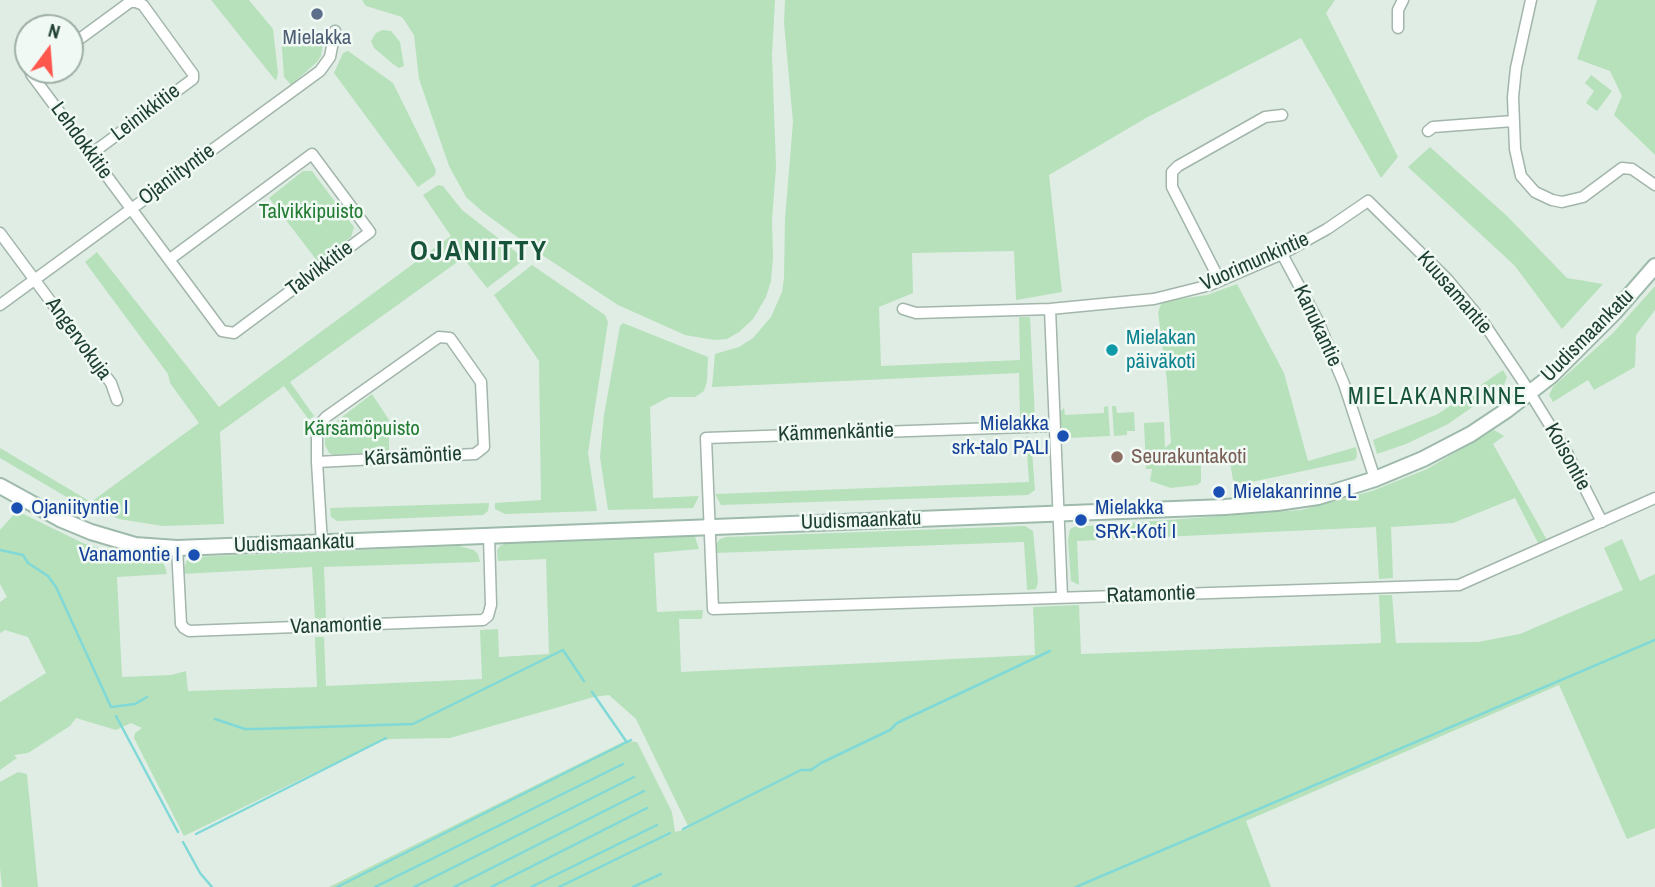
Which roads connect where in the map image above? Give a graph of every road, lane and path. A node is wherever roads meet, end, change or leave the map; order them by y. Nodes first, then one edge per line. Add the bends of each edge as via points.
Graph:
1 (1403, 0) edge
2 (1531, 0) edge
3 (1398, 28) dead end
4 (335, 31) dead end
5 (84, 36) edge
6 (42, 84) edge
7 (1282, 115) dead end
8 (1513, 121) junction
9 (1428, 131) dead end
10 (91, 154) junction
11 (1655, 185) edge
12 (1368, 201) joint
13 (131, 208) junction
14 (0, 233) edge
15 (1282, 254) junction
16 (170, 259) junction
17 (1655, 266) edge
18 (35, 280) junction
19 (1220, 281) junction
20 (0, 305) edge
21 (903, 309) dead end
22 (1049, 309) junction
23 (1530, 393) junction
24 (117, 400) dead end
25 (1054, 426) junction
26 (317, 462) junction
27 (1376, 479) junction
28 (0, 486) edge
29 (1655, 498) edge
30 (1058, 514) junction
31 (1602, 522) junction
32 (709, 526) junction
33 (489, 536) junction
34 (322, 544) junction
35 (177, 548) junction
36 (1062, 597) junction

1 - 3 street
2 - 8 street via 1516,68
4 - 13 street, Ojaniityntie via 330,57 320,71
5 - 10 street, Leinikkitie via 136,2 143,5 193,74 193,79
6 - 10 street, Lehdokkitie
7 - 19 street via 1265,117 1172,172 1172,187
8 - 9 street
8 - 11 street via 1521,176 1544,197 1562,202 1583,197 1613,173 1627,168
10 - 13 street, Lehdokkitie
12 - 15 street, Vuorimunkintie
12 - 23 street, Kuusamantie via 1466,302
13 - 16 street, Talvikkitie
13 - 18 street, Ojaniityntie
14 - 18 street, Angervokuja
15 - 19 street, Vuorimunkintie
15 - 27 street, Kanukantie via 1322,330
16 - 16 street, Talvikkitie via 312,154 370,232 234,333 222,331
17 - 23 street, Uudismaankatu via 1592,335
18 - 20 street, Ojaniityntie
18 - 24 street, Angervokuja via 111,383
19 - 22 street, Vuorimunkintie via 1154,299
21 - 22 street, Vuorimunkintie via 916,313
22 - 25 street
23 - 27 street, Uudismaankatu via 1471,434
23 - 31 street, Koisontie
25 - 30 street
25 - 32 street, Kämmenkäntie via 706,438
26 - 26 street, Kärsämöntie via 475,454 484,447 481,383 450,338 439,337 326,417 318,426
26 - 34 street, Kärsämöntie
27 - 30 street, Uudismaankatu via 1318,497 1277,503
28 - 35 street, Uudismaankatu via 91,532 135,545
29 - 31 street, Ratamontie
30 - 32 street, Uudismaankatu
30 - 36 street
31 - 36 street, Ratamontie via 1460,585
32 - 33 street, Uudismaankatu
32 - 36 street, Ratamontie via 713,610
33 - 34 street, Uudismaankatu
33 - 35 street, Vanamontie via 491,605 483,620 189,631 181,624
34 - 35 street, Uudismaankatu

